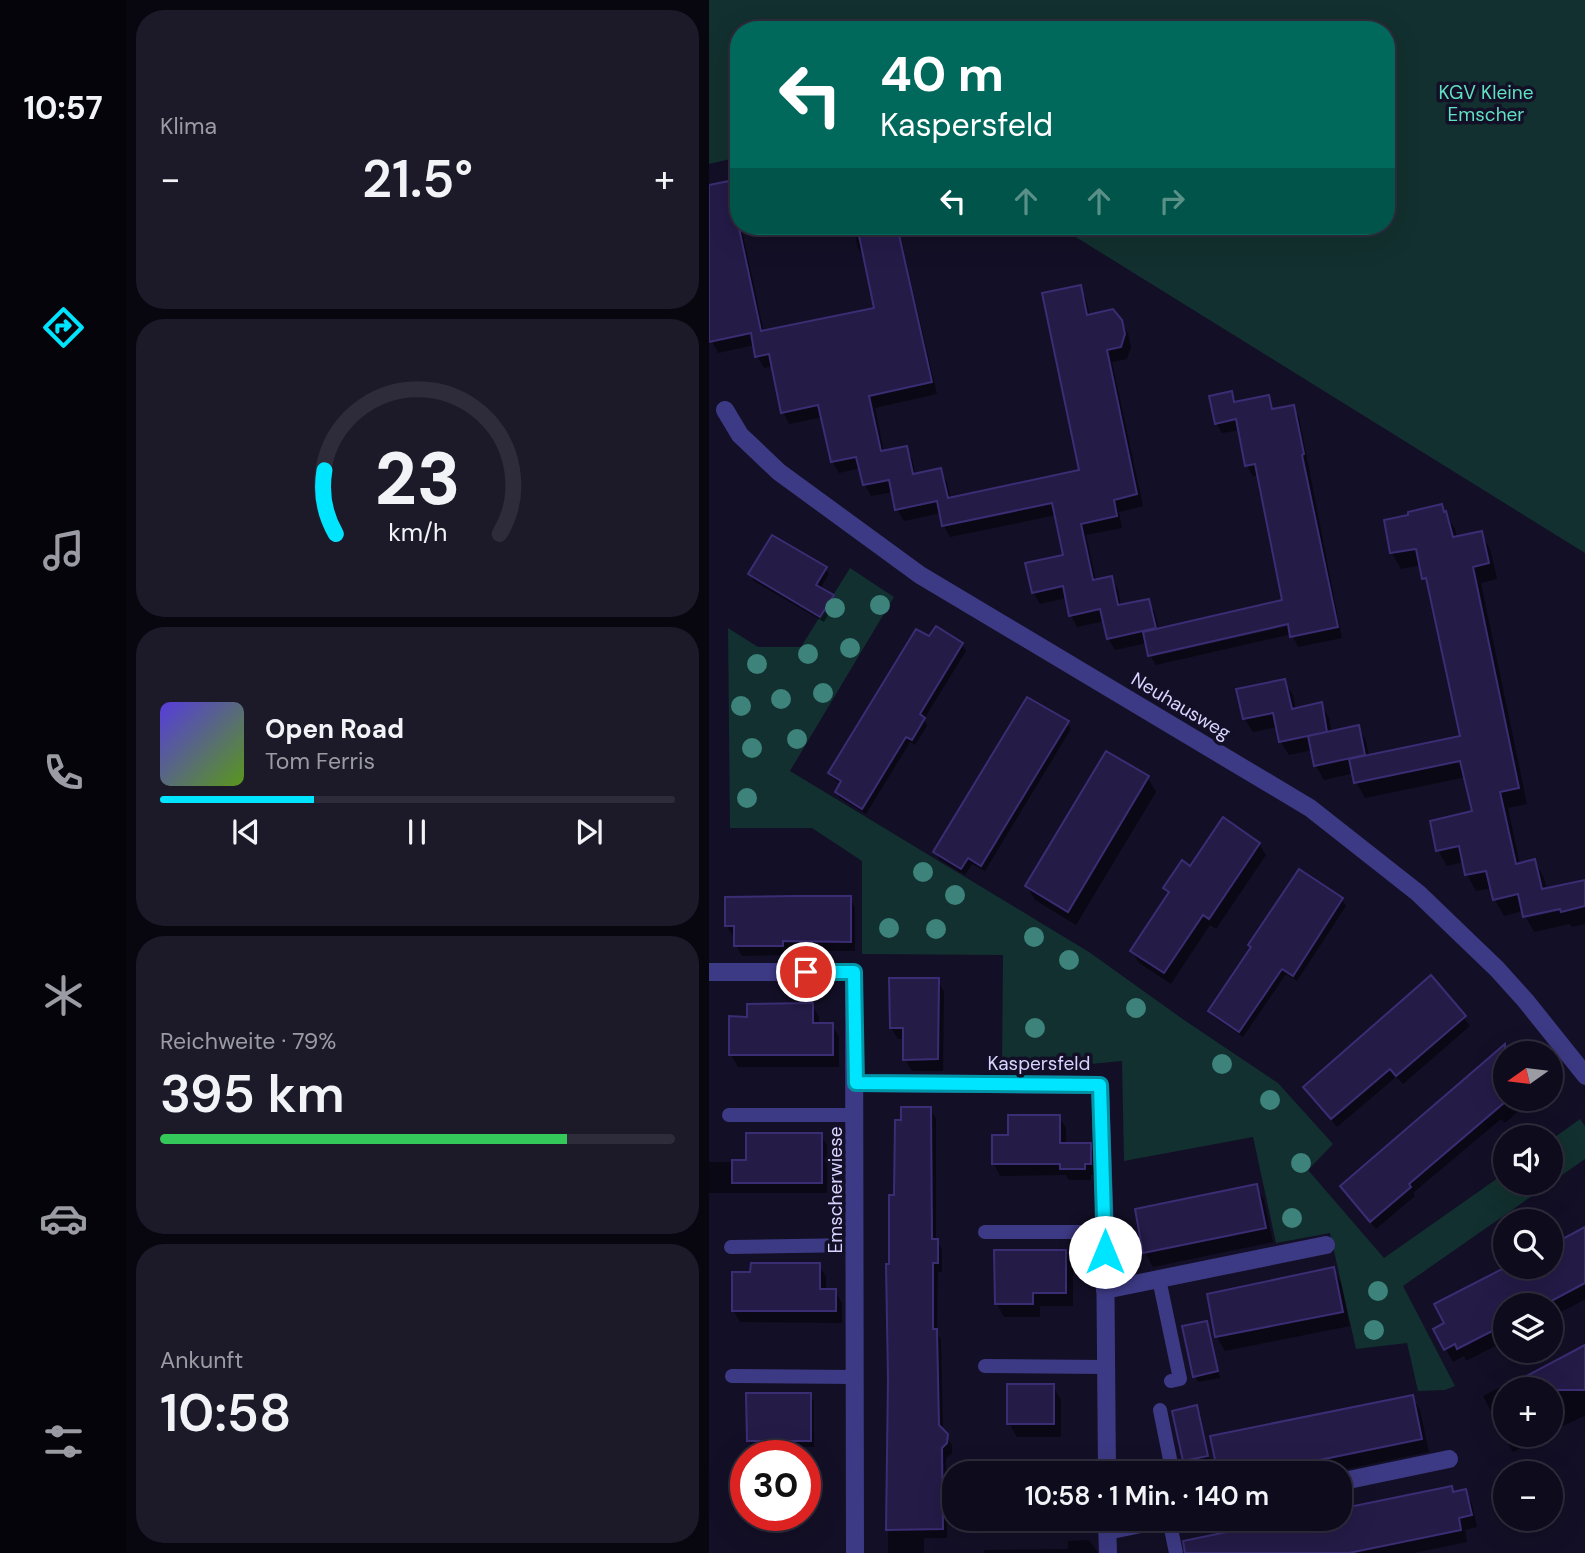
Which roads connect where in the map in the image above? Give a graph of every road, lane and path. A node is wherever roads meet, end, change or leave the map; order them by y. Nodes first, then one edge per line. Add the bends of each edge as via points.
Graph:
1 (725, 410) dead end
2 (709, 972) edge
3 (1585, 1076) edge
4 (856, 1083) junction
5 (729, 1115) dead end
6 (856, 1115) junction
7 (985, 1232) dead end
8 (1105, 1232) junction
9 (856, 1245) junction
10 (1326, 1245) dead end
11 (731, 1247) dead end
12 (1159, 1279) junction
13 (1105, 1290) junction
14 (985, 1366) dead end
15 (1105, 1367) junction
16 (732, 1376) dead end
17 (855, 1377) junction
18 (1171, 1381) dead end
19 (1160, 1410) dead end
20 (1449, 1459) dead end
21 (1107, 1461) edge
22 (1170, 1461) edge
23 (1352, 1479) edge
24 (1107, 1531) edge
25 (1170, 1531) edge
26 (855, 1553) edge
27 (1108, 1553) edge
28 (1176, 1553) edge

1 - 3 street, Neuhausweg via 740,435 779,472 920,575 1310,808 1418,893 1497,969
2 - 4 street, Emscherwiese via 854,972
4 - 6 street, Emscherwiese
4 - 8 street, Kaspersfeld via 1100,1085
5 - 6 lane
6 - 9 street, Emscherwiese
7 - 8 lane
8 - 13 street, Kaspersfeld
9 - 11 lane
9 - 17 street, Emscherwiese
10 - 12 street
12 - 13 street
12 - 18 lane via 1180,1379
13 - 15 street, Kaspersfeld
14 - 15 lane
15 - 21 street, Kaspersfeld
16 - 17 lane
17 - 26 street, Emscherwiese
19 - 22 lane
20 - 23 street
24 - 27 street
25 - 28 lane

